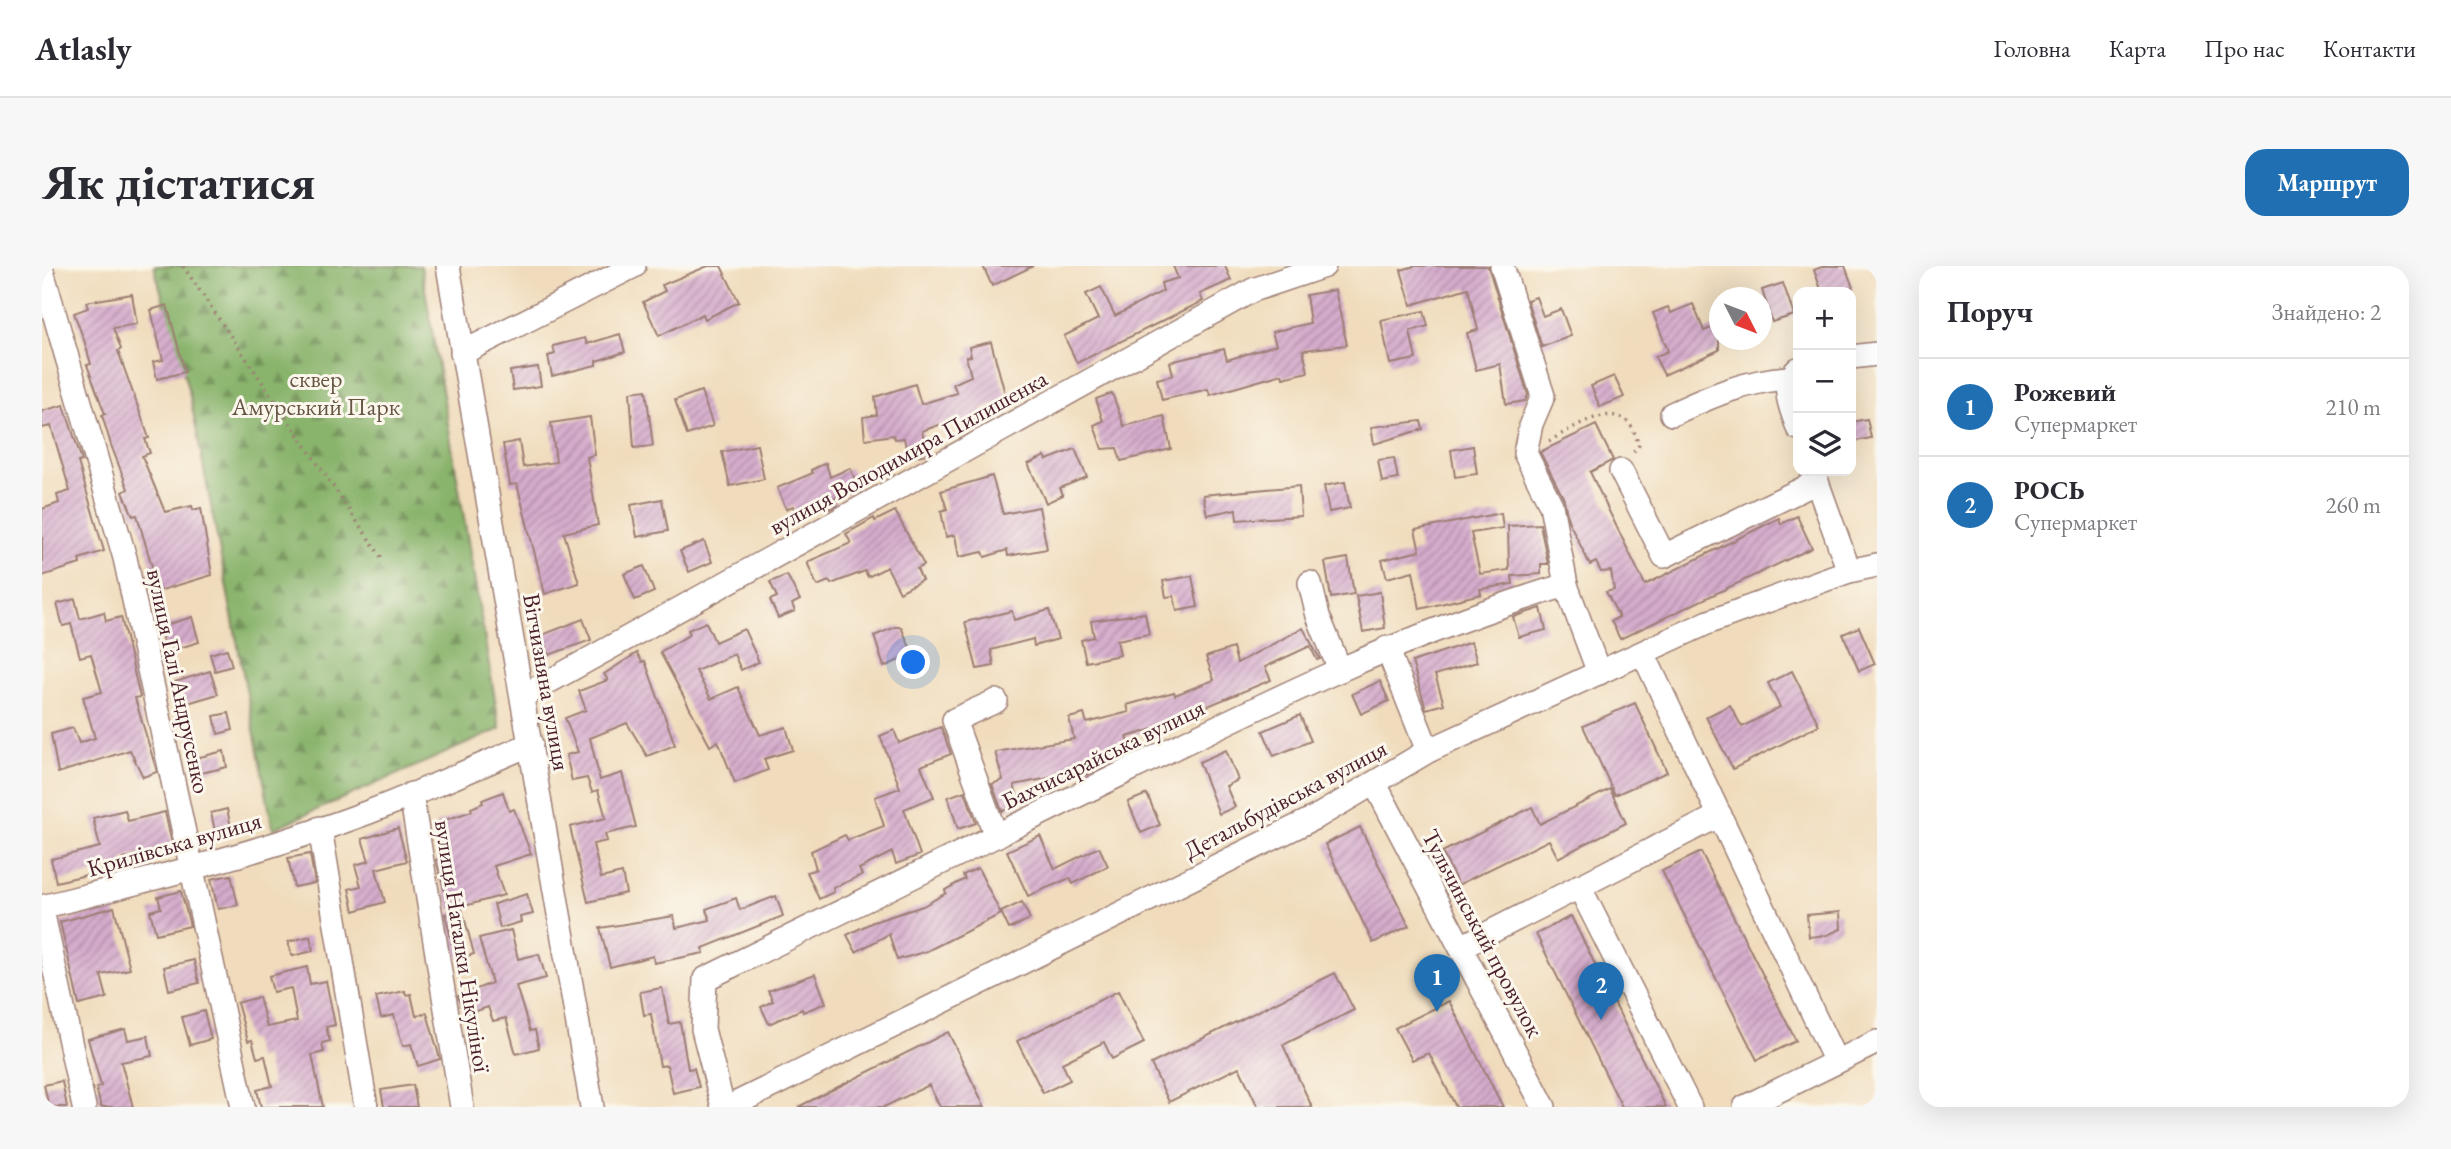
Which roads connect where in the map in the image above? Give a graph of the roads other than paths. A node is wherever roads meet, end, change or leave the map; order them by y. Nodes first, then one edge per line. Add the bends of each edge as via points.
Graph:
1 (448, 266) edge
2 (634, 266) edge
3 (1324, 266) edge
4 (1502, 266) edge
5 (42, 271) edge
6 (463, 353) junction
7 (1877, 354) edge
8 (1856, 356) edge
9 (1793, 373) edge
10 (1793, 412) edge
11 (1672, 414) dead end
12 (1621, 471) road end
13 (1815, 476) edge
14 (1877, 565) edge
15 (1849, 571) junction
16 (1310, 583) dead end
17 (1566, 585) junction
18 (1387, 648) junction
19 (1643, 653) junction
20 (1340, 670) junction
21 (1599, 673) junction
22 (523, 696) junction
23 (996, 701) dead end
24 (531, 744) junction
25 (1429, 751) junction
26 (1375, 784) junction
27 (411, 794) junction
28 (1720, 815) junction
29 (320, 828) junction
30 (996, 836) junction
31 (193, 868) junction
32 (1579, 886) junction
33 (42, 909) edge
34 (1461, 947) junction
35 (1877, 1042) edge
36 (1836, 1062) junction
37 (84, 1107) edge
38 (243, 1107) edge
39 (366, 1107) edge
40 (463, 1107) edge
41 (592, 1107) edge
42 (726, 1107) edge
43 (1544, 1107) edge
44 (1690, 1107) edge
45 (1745, 1107) edge

1 - 6 street, Вітчизняна вулиця
2 - 6 street
3 - 22 street, вулиця Володимира Пилишенка via 1253,290
4 - 17 street via 1543,396 1525,453 1551,505
5 - 31 street, вулиця Галі Андрусенко via 125,558
6 - 22 street, Вітчизняна вулиця
7 - 8 street
9 - 10 street via 1786,390
9 - 11 street via 1726,389
12 - 13 street via 1664,556
13 - 15 street
14 - 15 street, Детальбудівська вулиця
15 - 19 street, Детальбудівська вулиця via 1709,622
16 - 20 street
17 - 18 street, Бахчисарайська вулиця via 1481,610
17 - 21 street
18 - 20 street, Бахчисарайська вулиця
18 - 25 street
19 - 21 street, Детальбудівська вулиця
19 - 28 street
20 - 30 street, Бахчисарайська вулиця
21 - 25 street, Детальбудівська вулиця
22 - 24 street, Вітчизняна вулиця
23 - 30 street via 954,720
24 - 27 street, Крилівська вулиця
24 - 41 street, Вітчизняна вулиця
25 - 26 street, Детальбудівська вулиця
26 - 34 street, Тульчинський провулок
26 - 42 street, Детальбудівська вулиця
27 - 29 street, Крилівська вулиця
27 - 40 street, вулиця Наталки Нікуліної
28 - 32 street
28 - 36 street
29 - 31 street, Крилівська вулиця
29 - 39 street
30 - 42 street, Бахчисарайська вулиця via 705,979 703,1029
31 - 33 street, Крилівська вулиця
31 - 38 street, вулиця Галі Андрусенко
32 - 34 street
32 - 44 street
33 - 37 street
34 - 43 street, Тульчинський провулок
35 - 36 street
36 - 45 street

